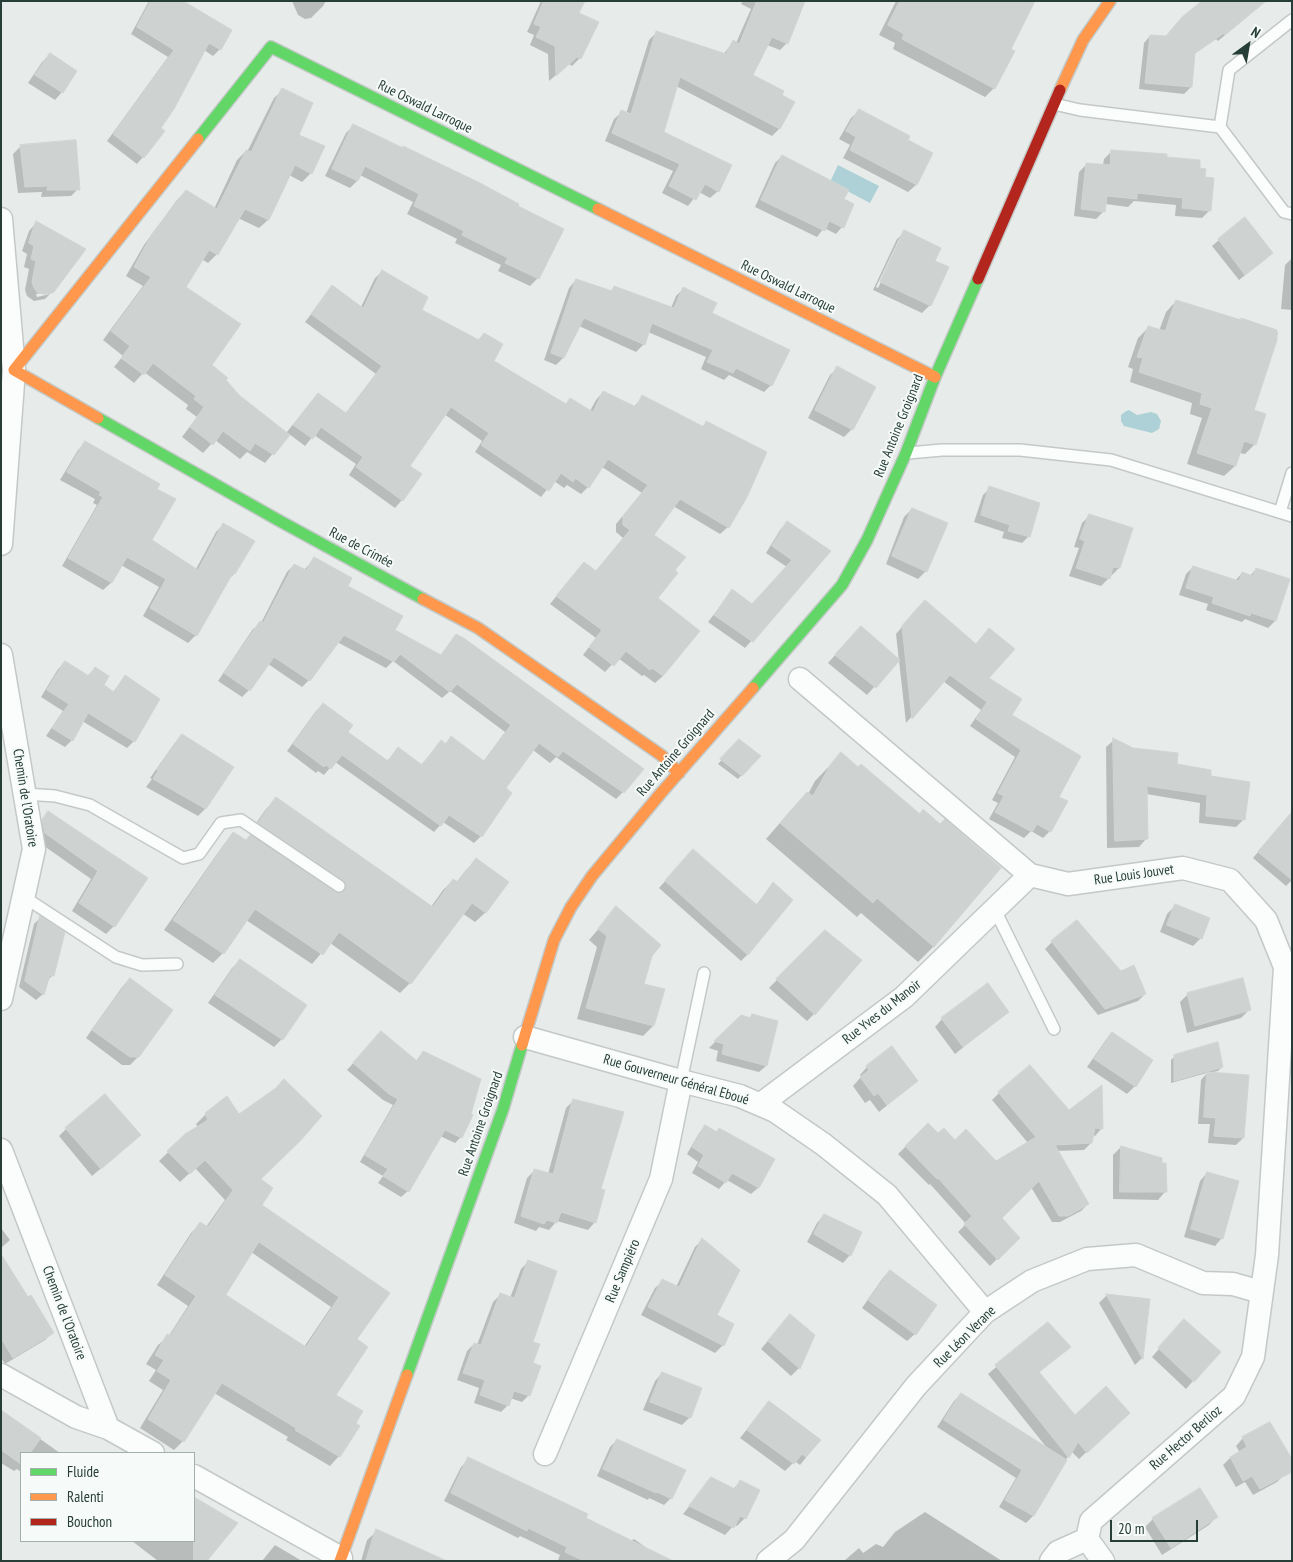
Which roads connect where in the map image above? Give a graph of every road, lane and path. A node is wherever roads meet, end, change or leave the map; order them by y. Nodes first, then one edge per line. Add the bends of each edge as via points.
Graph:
1 (1110, 1) edge
2 (1292, 20) edge
3 (1054, 104) junction
4 (1220, 127) junction
5 (1292, 214) edge
6 (1, 219) edge
7 (14, 370) junction
8 (935, 377) junction
9 (906, 453) junction
10 (1292, 473) edge
11 (1280, 512) junction
12 (1292, 516) edge
13 (1, 544) edge
14 (1, 655) edge
15 (800, 679) dead end
16 (679, 773) junction
17 (25, 794) junction
18 (1030, 875) junction
19 (339, 886) dead end
20 (24, 897) junction
21 (995, 910) junction
22 (177, 964) dead end
23 (704, 973) dead end
24 (1, 999) edge
25 (1054, 1029) dead end
26 (525, 1037) junction
27 (681, 1081) junction
28 (760, 1104) junction
29 (1, 1150) edge
30 (1261, 1292) junction
31 (985, 1312) junction
32 (1, 1375) edge
33 (108, 1428) junction
34 (151, 1452) edge
35 (545, 1454) dead end
36 (195, 1477) edge
37 (1087, 1539) junction
38 (341, 1559) edge
39 (768, 1561) edge
40 (1051, 1561) edge
41 (1103, 1561) edge

1 - 3 street, Rue Antoine Groignard via 1083,40
2 - 4 lane via 1229,70
3 - 4 lane
3 - 8 street, Rue Antoine Groignard
4 - 5 lane via 1284,212
6 - 7 street
7 - 8 street, Rue Oswald Larroque via 271,47
7 - 13 street
7 - 16 street, Rue de Crimée via 278,520 478,628 661,755
8 - 9 street, Rue Antoine Groignard
9 - 11 lane via 1020,450 1111,460
9 - 16 street, Rue Antoine Groignard via 867,540 842,585
10 - 11 lane
11 - 12 lane
14 - 17 street, Chemin de l'Oratoire
15 - 18 street, Rue Louis Jouvet
16 - 26 street, Rue Antoine Groignard via 592,876 571,907 554,940
17 - 19 lane via 55,796 90,805 183,858 199,854 221,823 241,820
17 - 20 street, Chemin de l'Oratoire via 34,849
18 - 21 street, Rue Yves du Manoir
18 - 30 street, Rue Louis Jouvet via 1068,884 1183,868 1230,880 1266,920 1285,967 1267,1255
20 - 22 lane via 116,957 142,964
20 - 24 street, Chemin de l'Oratoire
21 - 25 lane
21 - 28 street, Rue Yves du Manoir via 904,997
23 - 27 lane
26 - 27 street, Rue Gouverneur Général Eboué
26 - 38 street, Rue Antoine Groignard via 503,1109
27 - 28 street, Rue Gouverneur Général Eboué
27 - 35 street, Rue Sampiéro via 661,1179
28 - 31 street, Rue Gouverneur Général Eboué via 776,1111 823,1144 887,1195
29 - 33 street, Chemin de l'Oratoire
30 - 31 street, Rue Léon Verane via 1233,1284 1203,1283 1136,1255 1087,1259 1032,1281
30 - 37 street, Rue Hector Berlioz via 1253,1357 1234,1396 1091,1521
31 - 39 street, Rue Léon Verane via 916,1386 794,1540
32 - 33 street via 76,1417
33 - 34 street
36 - 38 street
37 - 40 street via 1058,1552
37 - 41 street

